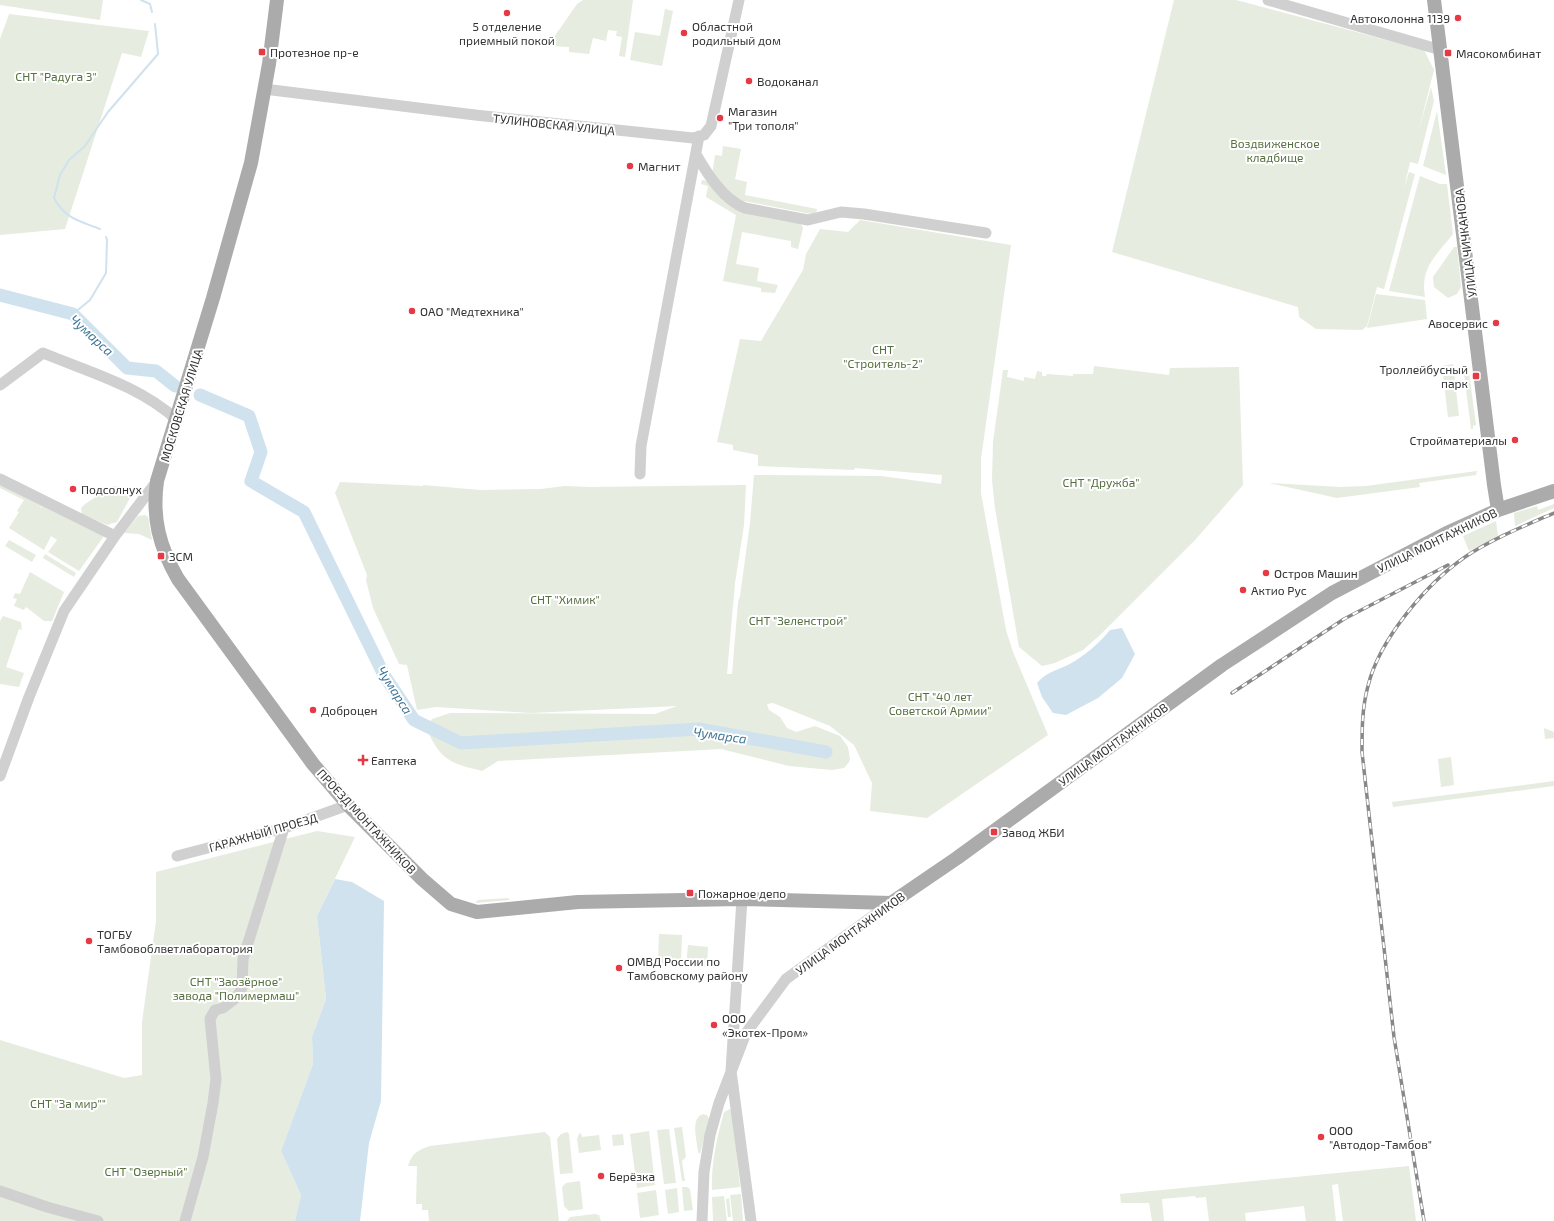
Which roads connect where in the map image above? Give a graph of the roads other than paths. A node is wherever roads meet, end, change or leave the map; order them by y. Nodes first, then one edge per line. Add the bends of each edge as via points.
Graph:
1 (277, 0) edge
2 (739, 0) edge
3 (1268, 0) edge
4 (1434, 0) edge
5 (1441, 50) junction
6 (264, 89) junction
7 (699, 136) junction
8 (697, 156) junction
9 (986, 233) dead end
10 (0, 385) edge
11 (177, 420) junction
12 (640, 474) dead end
13 (0, 479) edge
14 (158, 481) junction
15 (1554, 491) edge
16 (1498, 510) junction
17 (115, 536) junction
18 (0, 776) edge
19 (348, 805) junction
20 (284, 828) junction
21 (177, 856) dead end
22 (742, 899) junction
23 (891, 903) junction
24 (731, 1071) junction
25 (0, 1191) edge
26 (98, 1221) edge
27 (185, 1221) edge
28 (702, 1221) edge
29 (752, 1221) edge

1 - 6 main road, МОСКОВСКАЯ УЛИЦА
2 - 7 street via 711,126 704,135
3 - 5 street
4 - 5 main road, УЛИЦА ЧИЧКАНОВА
5 - 16 main road, УЛИЦА ЧИЧКАНОВА
6 - 7 street, ТУЛИНОВСКАЯ УЛИЦА via 586,128 686,138
6 - 11 main road, МОСКОВСКАЯ УЛИЦА via 251,163
7 - 8 street
8 - 9 street via 712,180 736,204 746,208 808,220 841,212 864,214
8 - 12 street via 641,446
10 - 11 street via 43,353 105,376 158,405
11 - 14 main road, МОСКОВСКАЯ УЛИЦА
13 - 17 street
14 - 17 street, МОСКОВСКАЯ УЛИЦА
14 - 19 main road, ПРОЕЗД МОНТАЖНИКОВ via 155,498 156,519 166,555 176,574 313,764
15 - 16 main road, УЛИЦА МОНТАЖНИКОВ
16 - 23 main road, УЛИЦА МОНТАЖНИКОВ via 1447,533 1332,593 1222,665
17 - 18 street, МОСКОВСКАЯ УЛИЦА via 64,611
19 - 20 street, ГАРАЖНЫЙ ПРОЕЗД
19 - 22 main road, ПРОЕЗД МОНТАЖНИКОВ via 422,879 451,904 476,912 578,902
20 - 21 street, ГАРАЖНЫЙ ПРОЕЗД
20 - 27 street via 243,959 242,988 236,998 223,1008 215,1010 210,1019 216,1079 203,1157
22 - 23 main road, ПРОЕЗД МОНТАЖНИКОВ
22 - 24 street
23 - 24 street, УЛИЦА МОНТАЖНИКОВ via 786,979 746,1033
24 - 28 street, УЛИЦА МОНТАЖНИКОВ via 710,1135 704,1172
24 - 29 street, УЛИЦА МОНТАЖНИКОВ
25 - 26 street

